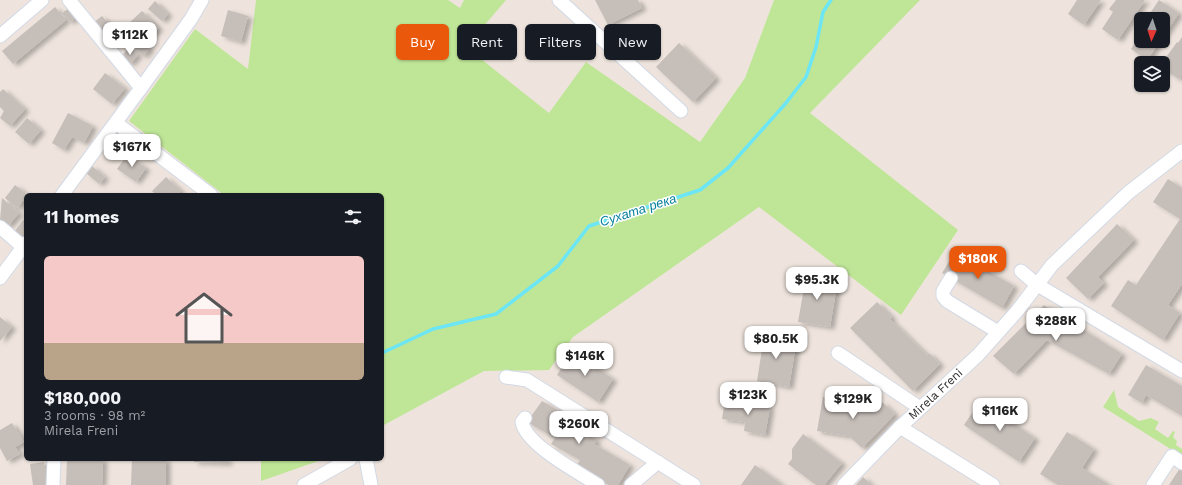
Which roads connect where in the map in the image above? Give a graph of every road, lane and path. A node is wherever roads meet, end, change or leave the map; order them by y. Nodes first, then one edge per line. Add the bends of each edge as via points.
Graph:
1 (42, 0) edge
2 (68, 0) edge
3 (202, 0) edge
4 (559, 0) edge
5 (0, 36) edge
6 (141, 88) junction
7 (681, 111) dead end
8 (116, 123) junction
9 (1182, 151) edge
10 (64, 193) edge
11 (208, 193) edge
12 (0, 227) edge
13 (24, 245) edge
14 (1022, 270) dead end
15 (0, 278) edge
16 (951, 278) dead end
17 (1036, 284) junction
18 (998, 332) junction
19 (838, 353) dead end
20 (1182, 371) edge
21 (506, 377) dead end
22 (920, 408) junction
23 (525, 418) dead end
24 (900, 427) junction
25 (54, 461) edge
26 (346, 461) edge
27 (366, 461) edge
28 (658, 462) junction
29 (1182, 463) edge
30 (53, 485) edge
31 (304, 485) edge
32 (371, 485) edge
33 (598, 485) edge
34 (631, 485) edge
35 (694, 485) edge
36 (844, 485) edge
37 (993, 485) edge
38 (1153, 485) edge

1 - 5 street
2 - 6 street
3 - 6 street
4 - 7 street
6 - 8 street
8 - 10 street
8 - 11 street
9 - 17 street, Mirela Freni via 1128,193 1052,265
12 - 13 street
13 - 15 street
14 - 17 street
16 - 18 street via 943,291 947,301
17 - 18 street, Mirela Freni via 1018,310
17 - 20 street
18 - 22 street, Mirela Freni via 978,355
19 - 22 street
21 - 28 street via 527,380
22 - 24 street, Mirela Freni
23 - 33 street via 522,422 523,428 530,437
24 - 36 street, Mirela Freni
24 - 37 street
25 - 30 street
26 - 31 street
27 - 32 street
28 - 34 street
28 - 35 street
29 - 38 street via 1172,456

